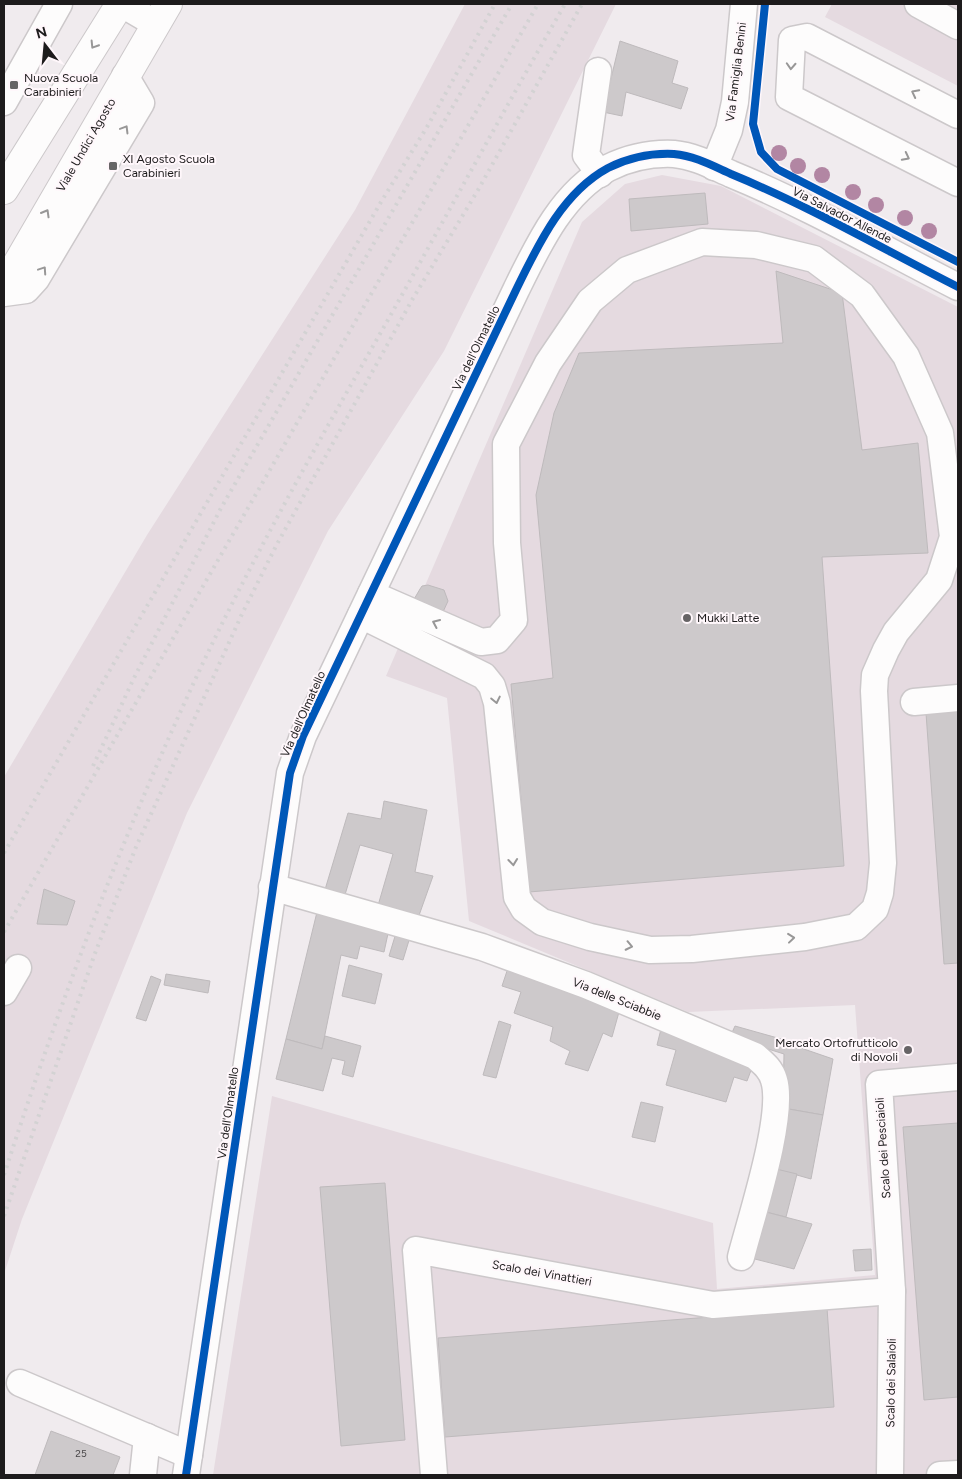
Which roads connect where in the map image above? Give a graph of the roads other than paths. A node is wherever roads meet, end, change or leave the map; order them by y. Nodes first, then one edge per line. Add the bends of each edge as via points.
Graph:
1 (59, 4) edge
2 (121, 4) edge
3 (744, 4) edge
4 (930, 7) edge
5 (162, 14) edge
6 (958, 26) edge
7 (598, 71) dead end
8 (125, 76) junction
9 (4, 102) edge
10 (958, 115) edge
11 (714, 167) junction
12 (600, 174) junction
13 (958, 183) edge
14 (4, 190) edge
15 (4, 286) edge
16 (958, 288) edge
17 (4, 293) edge
18 (366, 605) junction
19 (958, 698) edge
20 (914, 702) dead end
21 (272, 887) junction
22 (18, 968) dead end
23 (4, 992) edge
24 (958, 1077) edge
25 (741, 1257) dead end
26 (892, 1292) junction
27 (20, 1383) dead end
28 (147, 1437) junction
29 (187, 1465) edge
30 (958, 1474) edge
31 (143, 1475) edge
32 (434, 1475) edge
33 (890, 1475) edge
34 (940, 1475) edge

1 - 9 street
2 - 5 street
2 -> 14 main road
3 - 11 street, Via Famiglia Benini via 735,102 729,130
4 - 6 street
5 - 8 main road, Viale Undici Agosto
7 - 12 street via 586,155
15 -> 8 main road, Viale Undici Agosto
17 -> 8 street via 26,290 36,279 141,103
10 -> 13 street via 807,37 792,40 789,98
11 - 12 street, Via dell'Olmatello via 675,154 653,154 633,158
11 - 16 street, Via Salvador Allende via 774,193
12 - 18 street, Via dell'Olmatello via 571,199 536,249
18 -> 18 street via 484,676 492,686 497,703 517,897 524,909 542,922 650,950 692,949 805,937 856,927 875,909 883,863 875,676 896,632 939,580 953,537 940,433 906,356 862,295 814,259 756,246 702,242 627,270 590,301 548,363 506,444 507,543 514,620 497,640 481,642
18 - 21 street, Via dell'Olmatello via 303,736 290,772
19 - 20 street
21 - 25 street, Via delle Sciabbie via 482,947 586,985 755,1056 768,1067 776,1094 771,1141
21 - 29 street, Via dell'Olmatello
22 - 23 street
24 - 26 street, Scalo dei Pesciaioli via 879,1084
26 - 32 street, Scalo dei Vinattieri via 713,1305 416,1250
26 - 33 street, Scalo dei Salaioli
27 - 28 street
28 - 29 street
28 - 31 street
30 - 34 street

